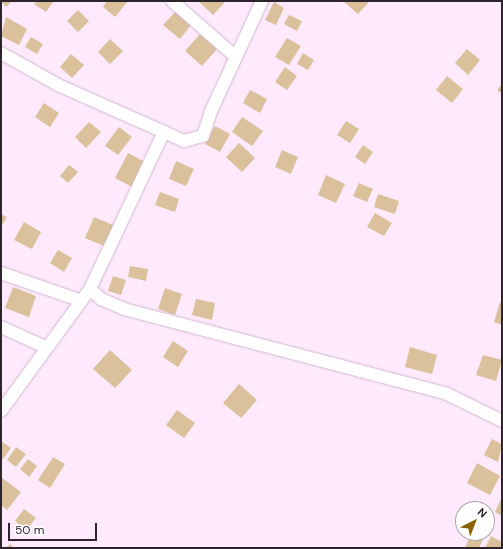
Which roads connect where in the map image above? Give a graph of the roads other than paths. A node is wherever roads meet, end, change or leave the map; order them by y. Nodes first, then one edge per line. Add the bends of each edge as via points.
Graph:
1 (172, 1) edge
2 (260, 2) edge
3 (1, 53) edge
4 (236, 57) junction
5 (164, 132) junction
6 (1, 273) edge
7 (90, 289) junction
8 (79, 300) junction
9 (1, 327) edge
10 (45, 347) junction
11 (1, 412) edge
12 (502, 421) edge

1 - 4 street
2 - 4 street
3 - 5 street via 58,85
4 - 5 street via 203,136 184,141
5 - 7 street
6 - 8 street
7 - 8 street
7 - 12 street via 101,299 124,309 446,394
8 - 10 street
9 - 10 street
10 - 11 street

